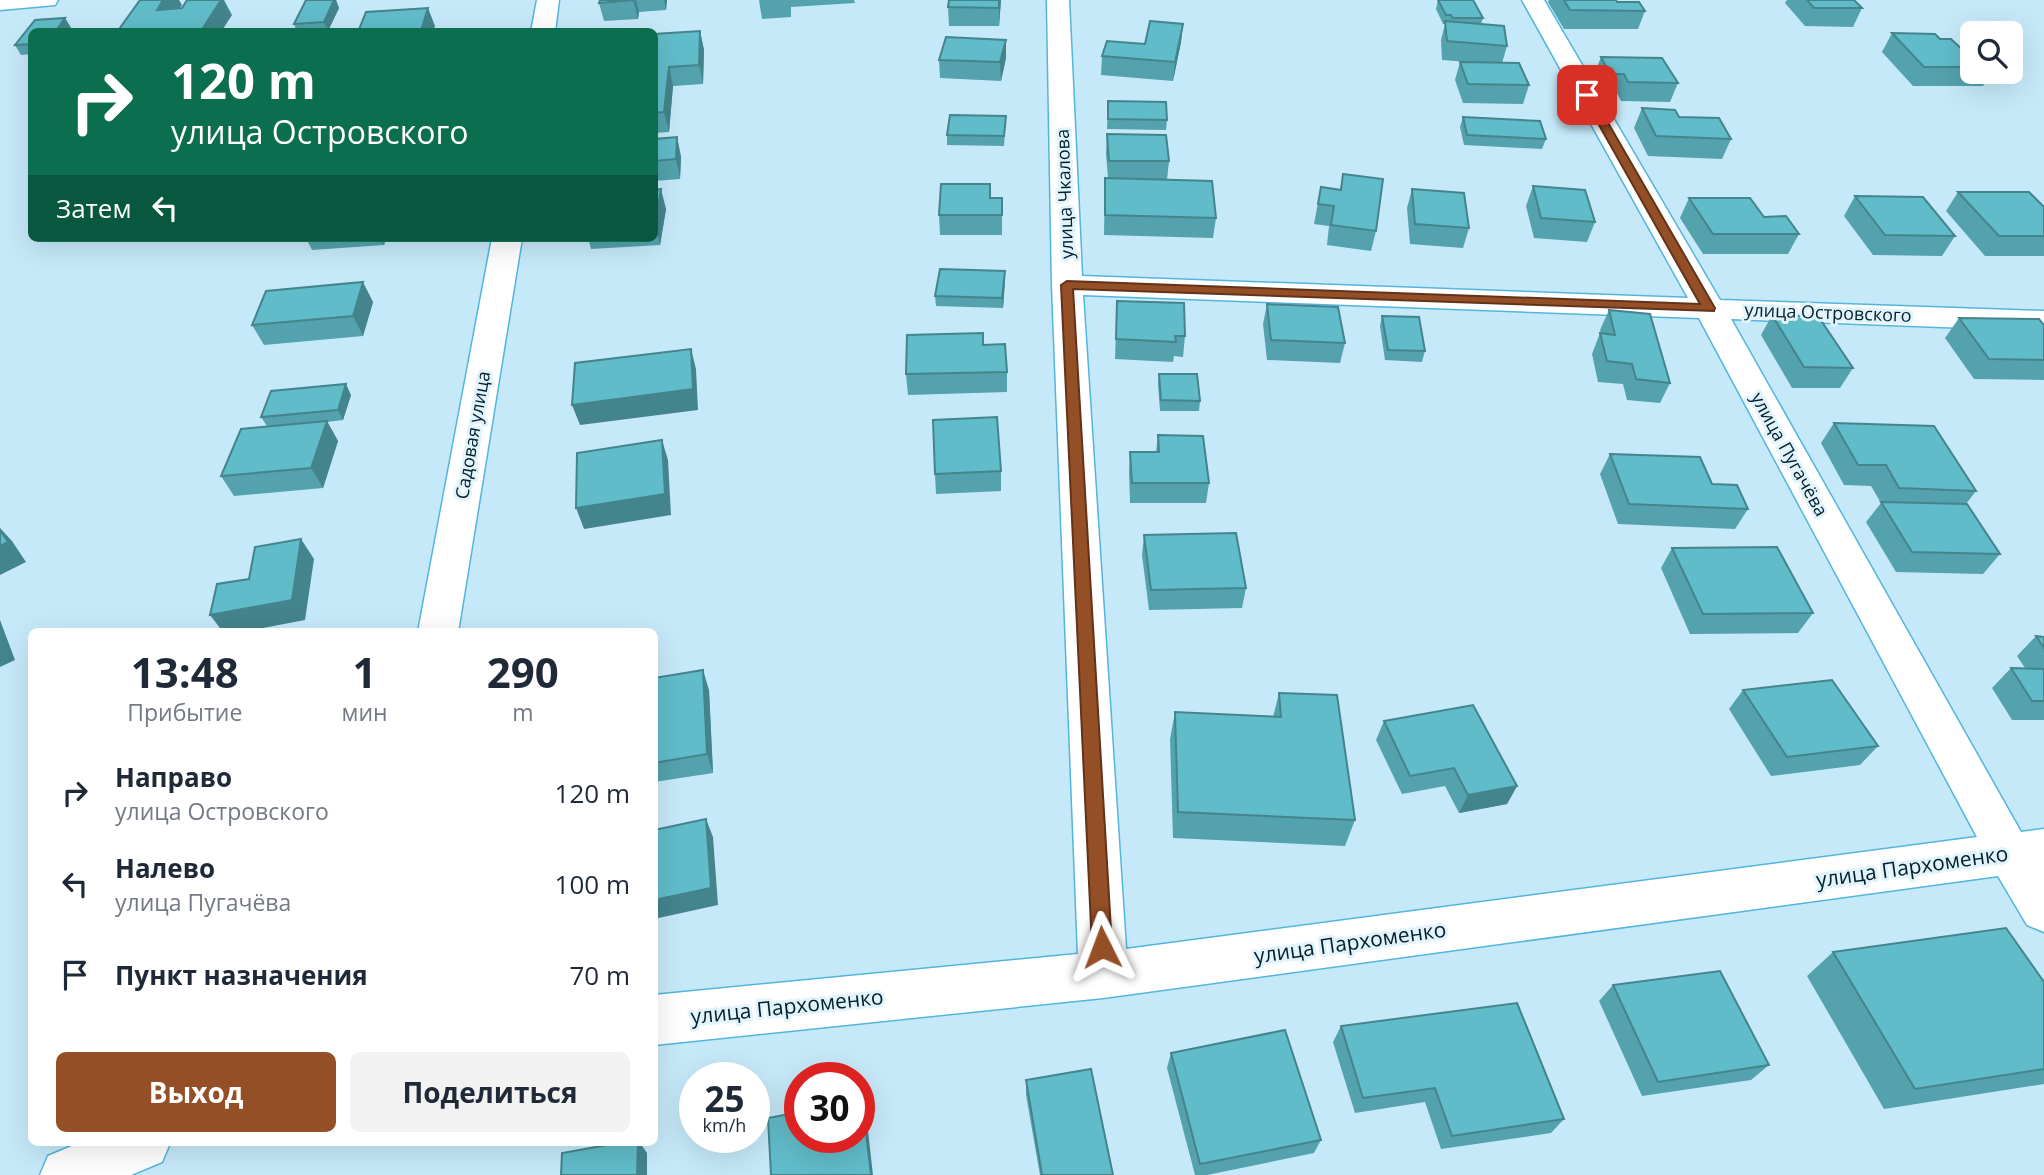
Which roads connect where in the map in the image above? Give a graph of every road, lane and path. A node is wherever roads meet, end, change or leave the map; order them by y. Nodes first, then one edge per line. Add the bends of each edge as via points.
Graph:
1 (47, 0) edge
2 (548, 0) edge
3 (1058, 0) edge
4 (1533, 0) edge
5 (0, 3) edge
6 (544, 28) edge
7 (506, 242) edge
8 (1067, 285) junction
9 (1709, 308) junction
10 (2044, 321) edge
11 (439, 628) edge
12 (2027, 851) edge
13 (2044, 910) edge
14 (1103, 975) junction
15 (658, 1020) edge
16 (136, 1146) edge
17 (67, 1175) edge

1 - 5 street
2 - 6 street
3 - 8 street, улица Чкалова
4 - 9 street, улица Пугачёва
7 - 11 street, Садовая улица
8 - 9 street, улица Островского
8 - 14 street, улица Чкалова
9 - 10 street, улица Островского
9 - 12 street, улица Пугачёва
12 - 13 street, улица Пугачёва
12 - 14 street, улица Пархоменко
14 - 15 street, улица Пархоменко
16 - 17 street

